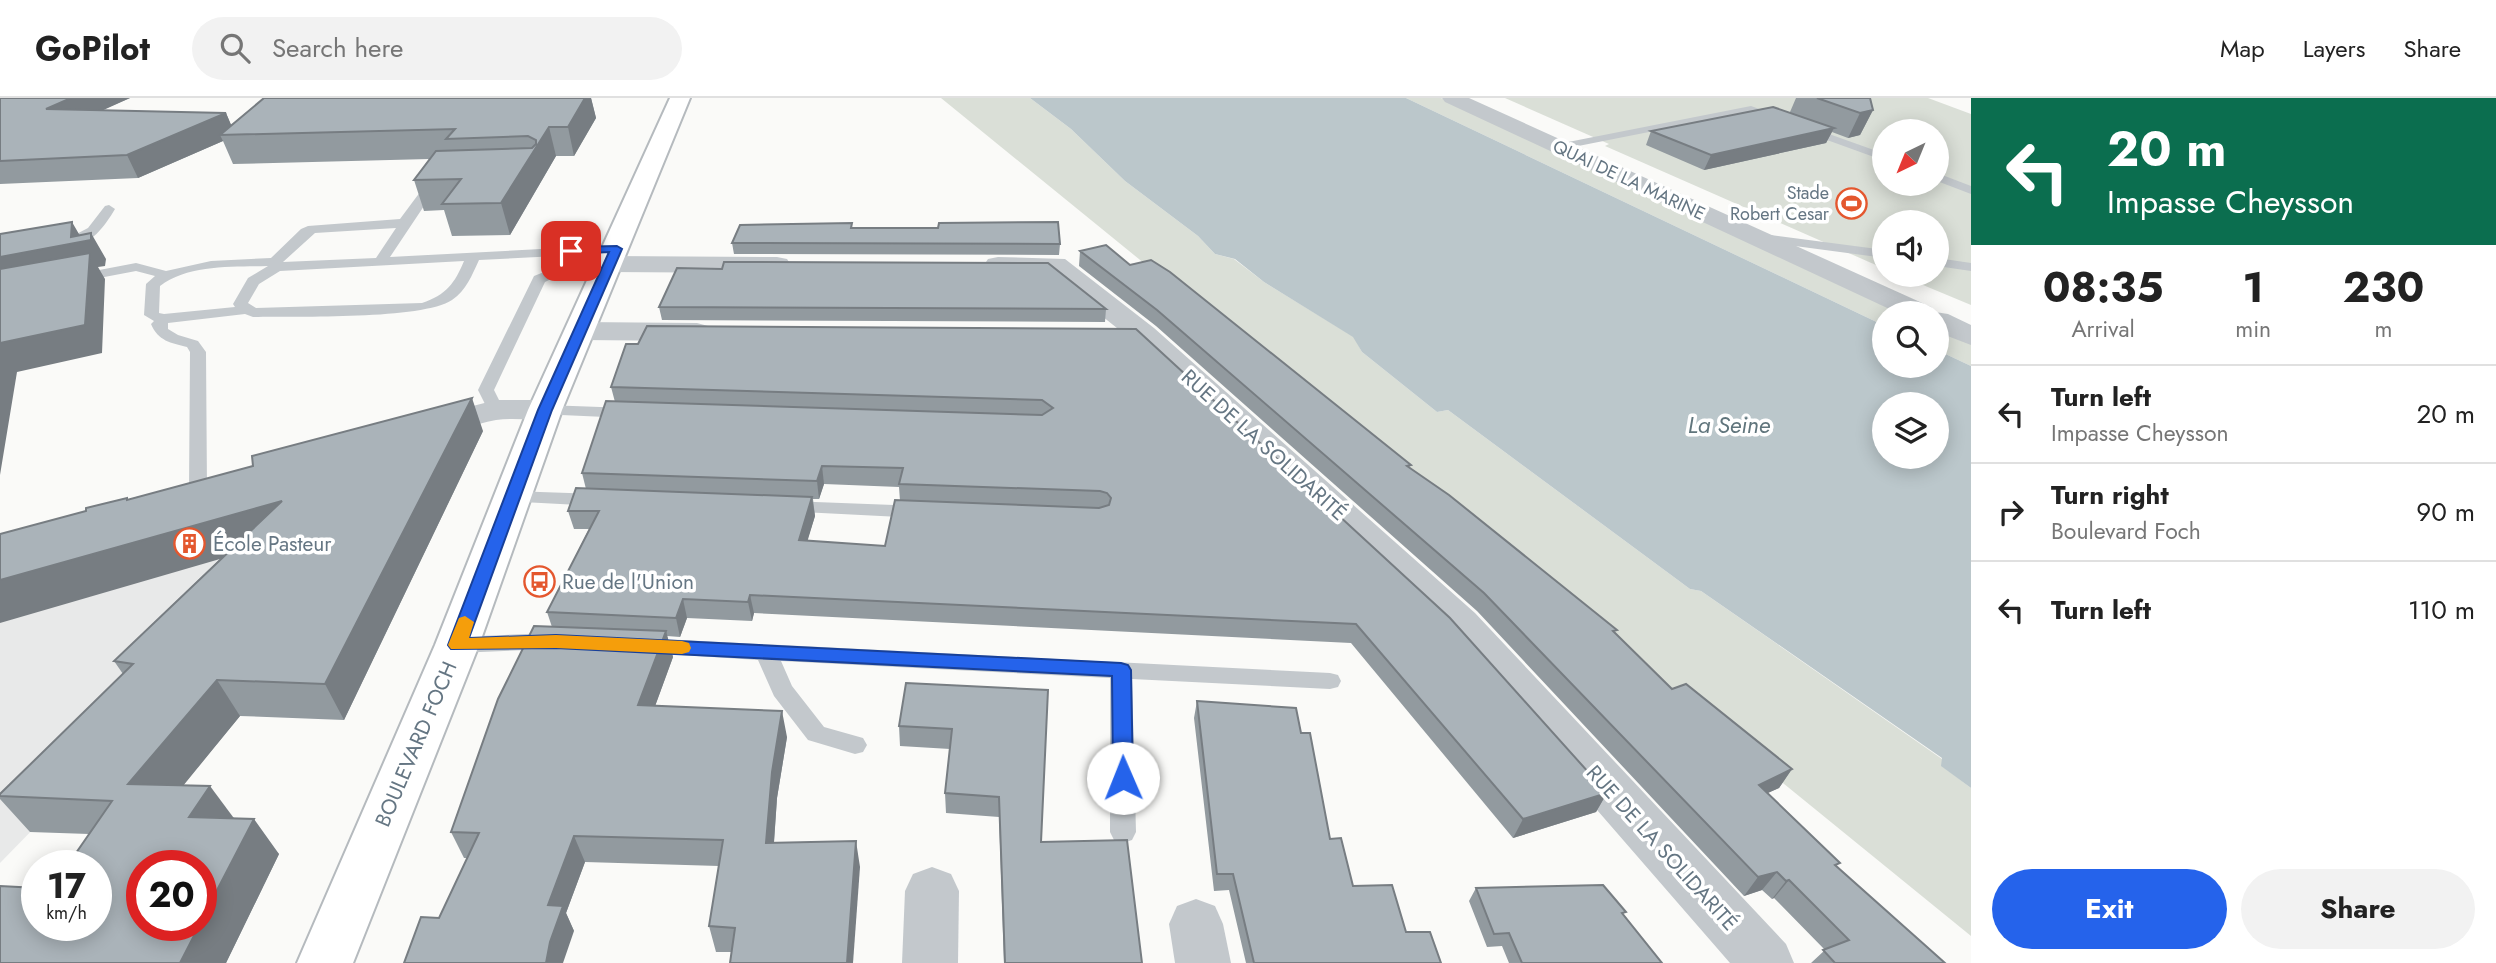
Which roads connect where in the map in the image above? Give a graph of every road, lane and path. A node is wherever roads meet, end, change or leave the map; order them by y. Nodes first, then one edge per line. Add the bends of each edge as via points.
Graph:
1 (680, 98) edge
2 (1451, 98) edge
3 (1558, 147) junction
4 (1872, 153) edge
5 (453, 175) edge
6 (1950, 182) edge
7 (1971, 190) edge
8 (109, 209) dead end
9 (399, 224) junction
10 (1754, 237) junction
11 (57, 246) edge
12 (1872, 252) edge
13 (473, 257) junction
14 (613, 257) junction
15 (380, 262) junction
16 (277, 264) junction
17 (1949, 264) edge
18 (810, 265) edge
19 (960, 265) edge
20 (1970, 267) edge
21 (166, 275) junction
22 (62, 281) edge
23 (1895, 301) edge
24 (245, 310) junction
25 (163, 319) junction
26 (1949, 325) edge
27 (580, 331) junction
28 (731, 332) edge
29 (1101, 334) edge
30 (1143, 334) junction
31 (1971, 335) edge
32 (496, 410) junction
33 (545, 410) junction
34 (646, 414) edge
35 (393, 438) edge
36 (197, 491) edge
37 (511, 497) junction
38 (623, 501) edge
39 (777, 506) edge
40 (944, 513) edge
41 (569, 642) edge
42 (457, 645) junction
43 (621, 645) edge
44 (766, 652) junction
45 (1121, 670) junction
46 (1330, 681) dead end
47 (855, 745) dead end
48 (1124, 832) dead end
49 (932, 891) dead end
50 (325, 963) edge
51 (930, 963) edge
52 (1766, 963) edge

1 - 14 main road, BOULEVARD FOCH
2 - 3 street, QUAI DE LA MARINE
3 - 4 lane via 1751,109
3 - 10 street, QUAI DE LA MARINE
5 - 9 lane via 439,175
6 - 7 lane
8 - 11 lane via 96,231
9 - 15 lane via 404,230
9 - 16 lane via 313,229
10 - 12 lane
10 - 23 street, QUAI DE LA MARINE
13 - 14 lane via 518,252
13 - 15 lane
13 - 24 lane via 457,292 423,307
14 - 18 street
14 - 27 main road, BOULEVARD FOCH
14 - 32 lane via 539,279 486,390
15 - 16 lane
16 - 21 lane via 221,265
16 - 24 lane via 253,281 240,304
17 - 20 lane
19 - 30 street, RUE DE LA SOLIDARITÉ via 1055,265
21 - 22 lane via 136,267
21 - 25 lane via 153,284 151,315
24 - 25 lane
25 - 36 lane via 161,332 193,344 198,352
26 - 31 street
27 - 28 street
27 - 33 main road, BOULEVARD FOCH
29 - 30 street
30 - 52 street, RUE DE LA SOLIDARITÉ via 1460,624
32 - 33 street
32 - 35 street
33 - 34 lane
33 - 37 main road, BOULEVARD FOCH
37 - 38 lane
37 - 42 main road, BOULEVARD FOCH
39 - 40 lane
41 - 42 lane
42 - 50 main road, BOULEVARD FOCH
43 - 44 lane
44 - 45 lane
44 - 47 lane via 782,690 816,734
45 - 46 lane
45 - 48 lane
49 - 51 street

